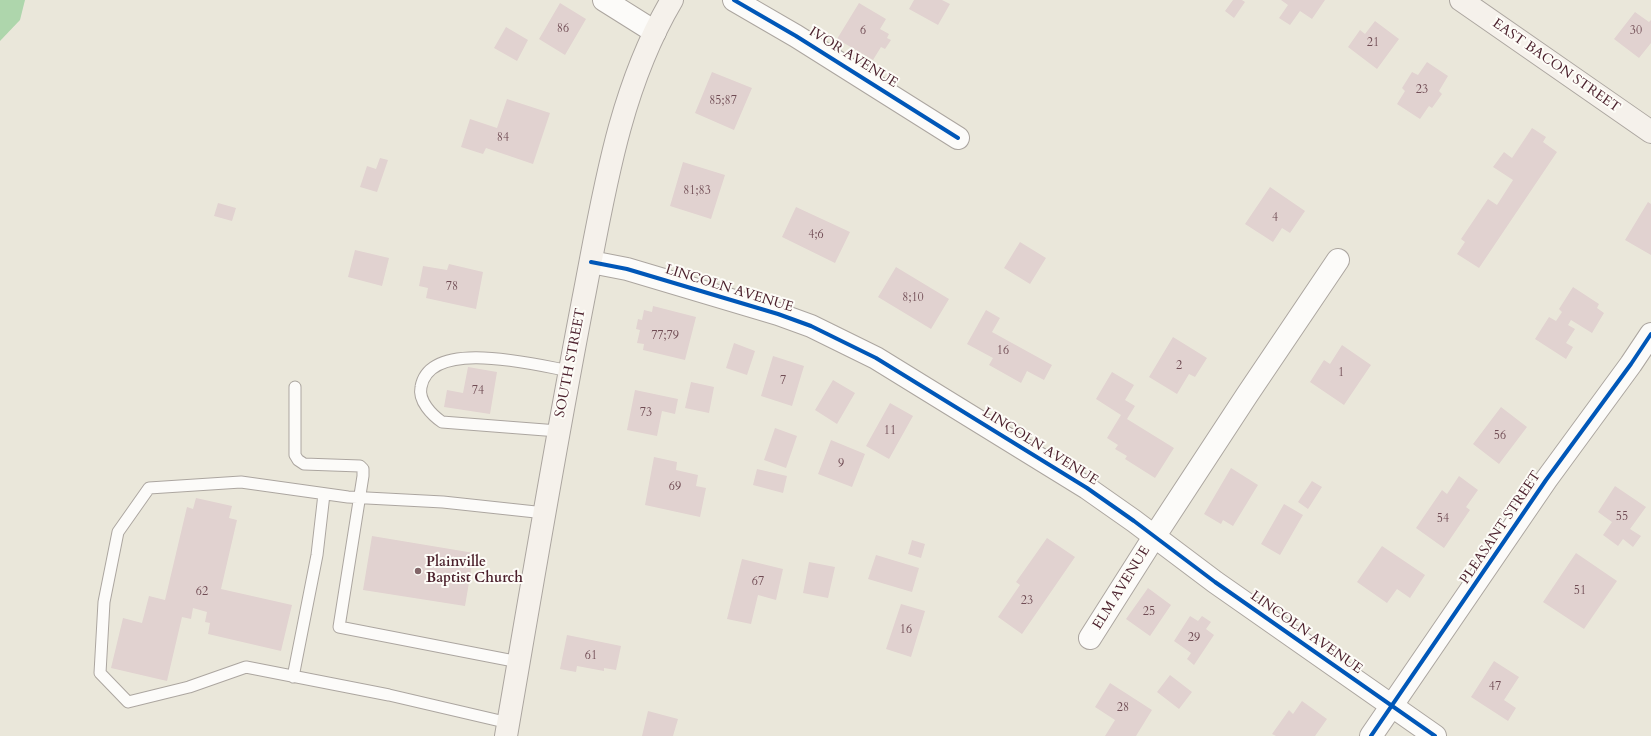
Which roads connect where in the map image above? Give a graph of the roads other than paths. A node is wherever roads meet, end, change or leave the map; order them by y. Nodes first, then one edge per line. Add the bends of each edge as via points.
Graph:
1 (604, 0) edge
2 (672, 0) edge
3 (734, 0) edge
4 (1461, 0) edge
5 (655, 32) junction
6 (1651, 132) edge
7 (958, 138) dead end
8 (1338, 260) dead end
9 (591, 262) junction
10 (1651, 334) edge
11 (570, 371) junction
12 (295, 387) dead end
13 (558, 431) junction
14 (324, 494) junction
15 (359, 497) junction
16 (545, 514) junction
17 (1154, 538) junction
18 (1090, 638) dead end
19 (519, 662) junction
20 (296, 677) junction
21 (1392, 706) junction
22 (508, 730) edge
23 (1371, 736) edge
24 (1435, 736) edge

1 - 5 street
2 - 5 main road, SOUTH STREET
3 - 7 street, IVOR AVENUE
4 - 6 main road, EAST BACON STREET
5 - 9 main road, SOUTH STREET via 628,98 609,173
8 - 17 street, ELM AVENUE
9 - 11 main road, SOUTH STREET
9 - 17 street, LINCOLN AVENUE via 627,269 778,314 845,342 876,358 1087,488
10 - 21 street, PLEASANT STREET via 1546,480
11 - 13 main road, SOUTH STREET
11 - 13 lane via 474,357 447,360 428,371 421,388 422,397 428,408 442,422
12 - 15 lane via 295,455 304,464 360,466 363,469 363,476
13 - 16 main road, SOUTH STREET
14 - 15 lane
14 - 20 lane via 317,555
14 - 20 lane via 241,482 149,488 118,532 104,602 100,673 128,702 189,687 246,667
15 - 16 lane via 443,502
15 - 19 lane via 339,627
16 - 19 main road, SOUTH STREET
17 - 18 street, ELM AVENUE
17 - 21 street, LINCOLN AVENUE
19 - 22 main road, SOUTH STREET
20 - 22 lane via 389,695
21 - 23 street, PLEASANT STREET
21 - 24 street, LINCOLN AVENUE

